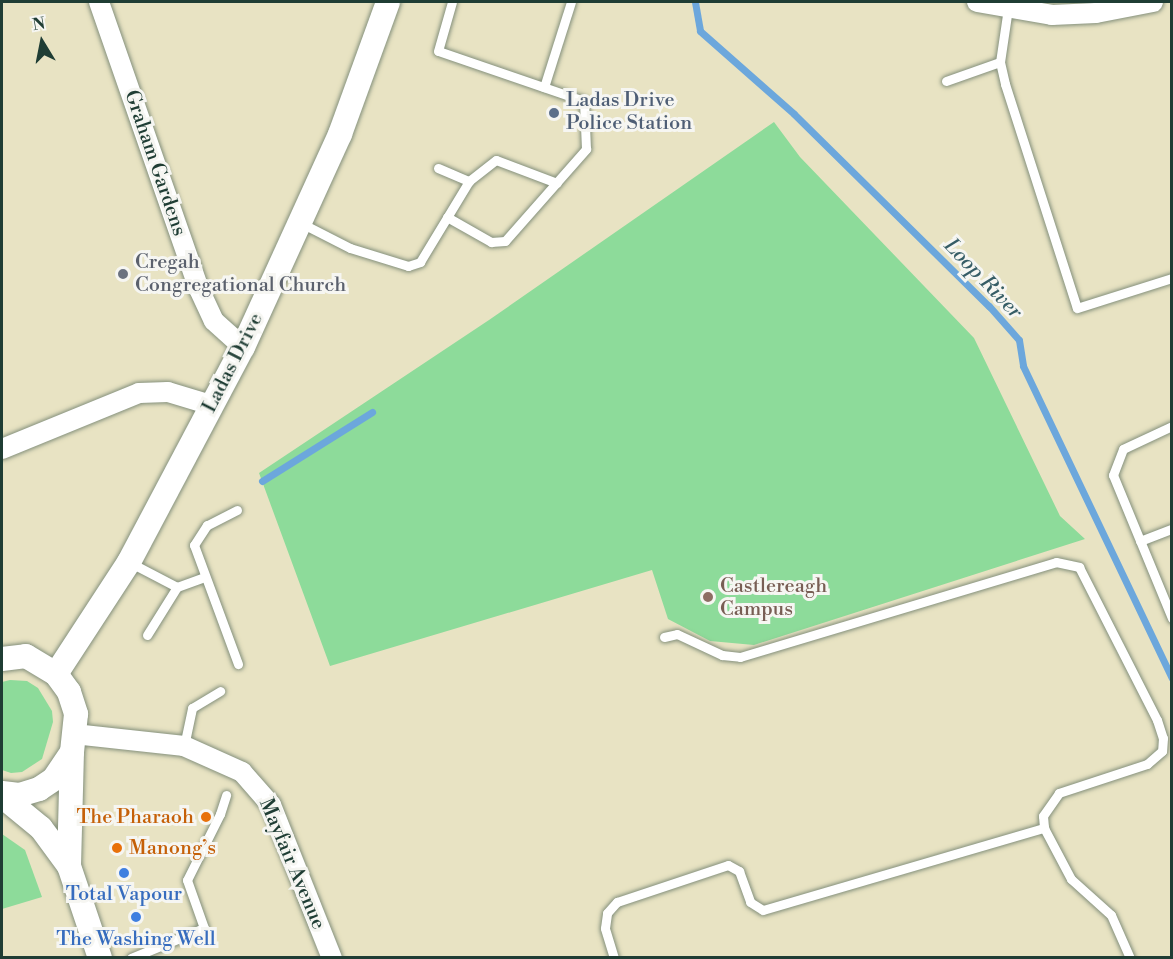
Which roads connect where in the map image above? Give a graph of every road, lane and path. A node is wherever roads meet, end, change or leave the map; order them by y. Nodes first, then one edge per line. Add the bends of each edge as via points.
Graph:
1 (99, 2) edge
2 (388, 2) edge
3 (452, 2) edge
4 (571, 2) edge
5 (977, 2) edge
6 (1153, 2) edge
7 (1008, 8) junction
8 (1000, 62) junction
9 (946, 81) dead end
10 (544, 87) junction
11 (438, 168) dead end
12 (469, 182) junction
13 (557, 183) junction
14 (447, 217) junction
15 (302, 223) junction
16 (1172, 278) edge
17 (243, 347) junction
18 (211, 405) junction
19 (1172, 426) edge
20 (2, 449) edge
21 (237, 510) dead end
22 (1172, 529) edge
23 (1140, 541) junction
24 (129, 562) junction
25 (205, 577) junction
26 (177, 587) junction
27 (1172, 618) edge
28 (147, 635) dead end
29 (664, 637) dead end
30 (5, 654) edge
31 (238, 664) dead end
32 (56, 674) junction
33 (220, 691) dead end
34 (73, 743) junction
35 (184, 746) junction
36 (2, 794) edge
37 (226, 795) dead end
38 (1044, 828) junction
39 (69, 866) junction
40 (100, 957) edge
41 (131, 957) edge
42 (332, 957) edge
43 (614, 957) edge
44 (1130, 957) edge

1 - 17 street, Graham Gardens via 199,289 214,321
2 - 15 street, Ladas Drive
3 - 10 lane via 438,51
4 - 10 lane
5 - 7 street
6 - 7 street via 1096,13 1052,15
7 - 8 lane
8 - 9 lane
8 - 16 lane via 1077,308
10 - 13 lane via 584,101 586,149
11 - 12 lane
12 - 13 lane via 496,160
12 - 14 lane
13 - 14 lane via 505,241 491,242
14 - 15 lane via 420,262 408,266 350,248
15 - 17 street, Ladas Drive
17 - 18 street, Ladas Drive
18 - 20 street via 168,392 139,393
18 - 24 street, Ladas Drive
19 - 23 lane via 1123,449 1113,475
21 - 25 lane via 207,525 194,545
22 - 23 lane
23 - 27 lane
24 - 26 lane
24 - 32 street, Ladas Drive
25 - 26 lane
25 - 31 lane
26 - 28 lane
29 - 38 lane via 677,634 722,655 740,657 1056,562 1078,567 1157,720 1163,738 1162,751 1147,764 1059,793 1043,816
30 - 32 street via 27,656
32 - 34 street via 73,703
33 - 35 lane via 192,708
34 - 35 street, Mayfair Avenue
34 - 36 street via 63,769 39,789 18,795
34 - 39 street
35 - 42 street, Mayfair Avenue via 242,772 271,805
36 - 39 street via 41,828
37 - 41 lane via 187,880 204,928
38 - 43 lane via 763,910 750,902 739,871 728,865 617,902 607,913 605,928
38 - 44 lane via 1071,879 1112,915
39 - 40 street

